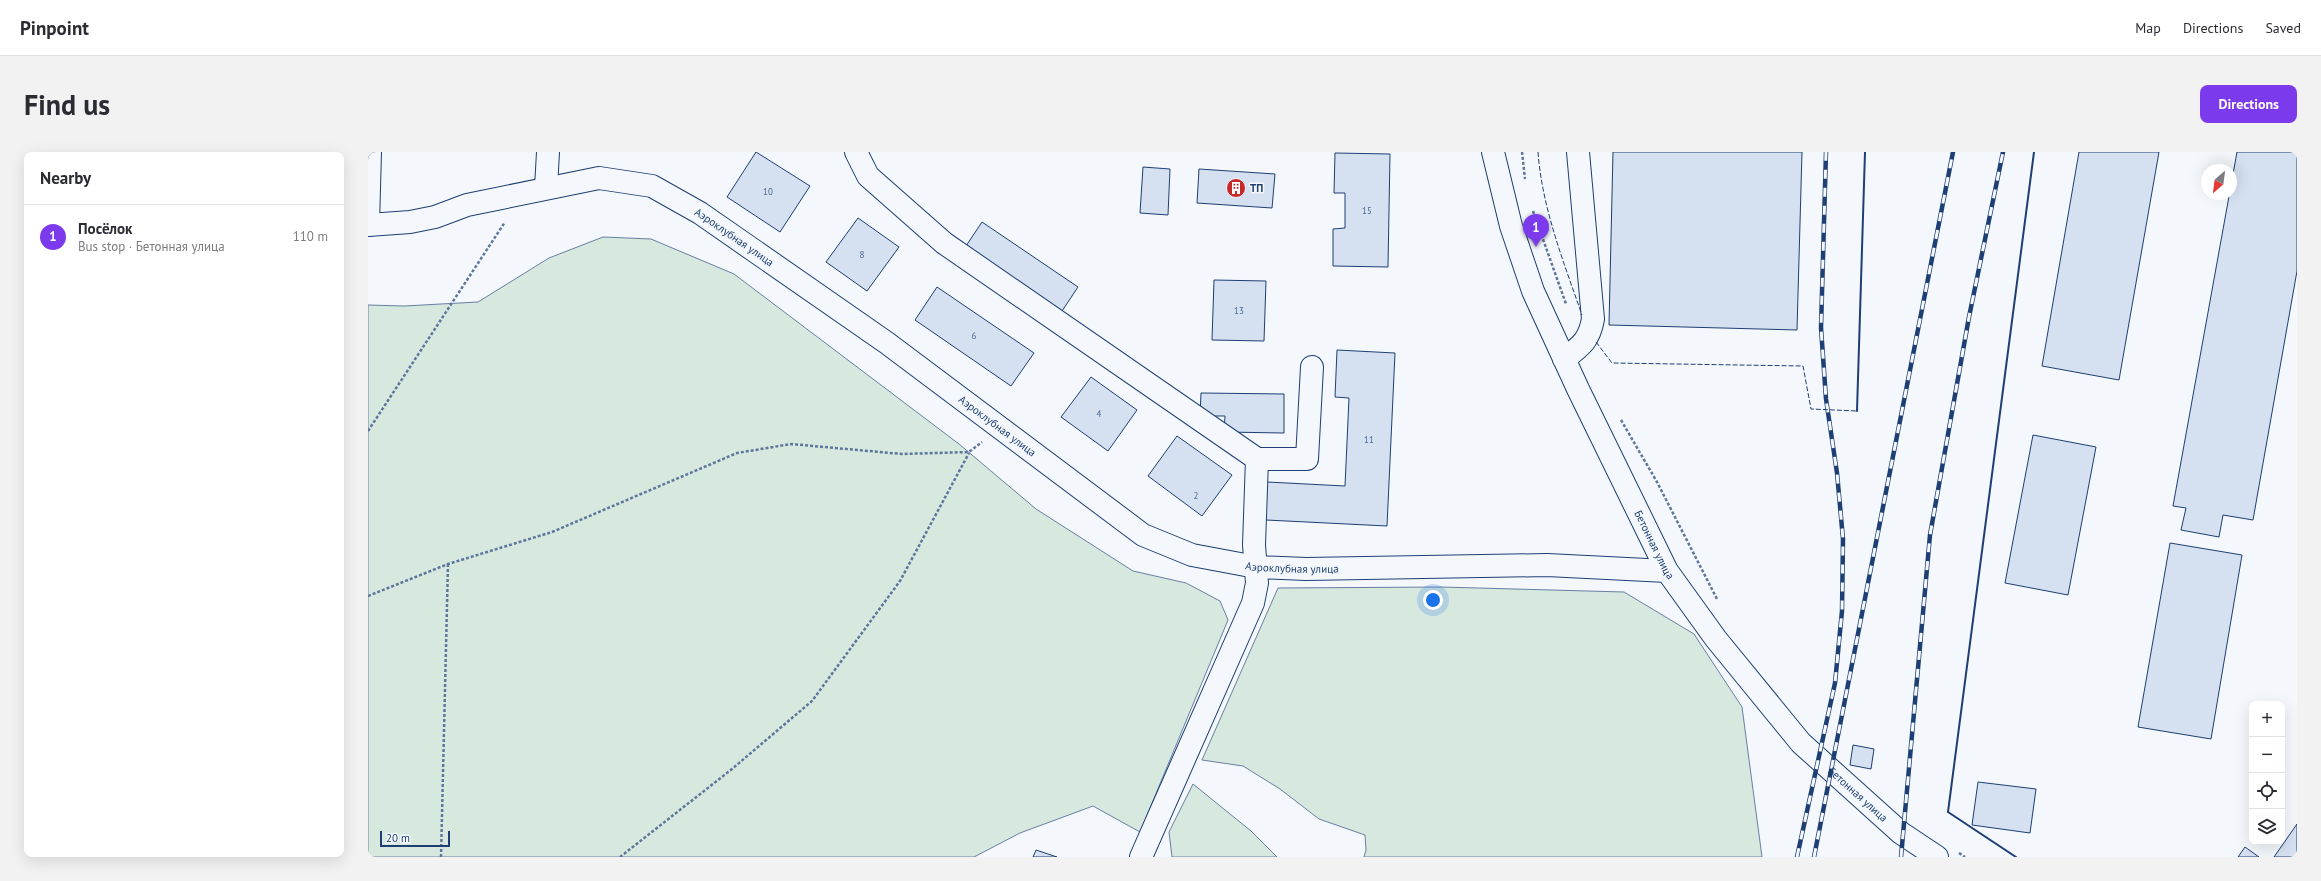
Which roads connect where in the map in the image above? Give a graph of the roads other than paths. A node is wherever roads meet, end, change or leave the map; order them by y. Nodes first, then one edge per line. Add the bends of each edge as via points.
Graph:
1 (370, 152) edge
2 (548, 152) edge
3 (856, 152) edge
4 (1493, 152) edge
5 (1578, 152) edge
6 (536, 190) junction
7 (368, 225) edge
8 (1564, 359) junction
9 (1312, 367) dead end
10 (1256, 459) junction
11 (1256, 567) junction
12 (1667, 572) junction
13 (1945, 853) edge
14 (1141, 857) edge

1 - 7 street
2 - 6 street
3 - 10 street via 868,176 944,243
4 - 8 street, Бетонная улица via 1511,226 1533,291
5 - 8 street via 1593,319 1590,334 1581,346
6 - 7 street, Аэроклубная улица via 467,205 435,217 410,222
6 - 11 street, Аэроклубная улица via 599,178 652,186 700,213 887,343 1142,535 1192,555
8 - 12 street, Бетонная улица
9 - 10 street via 1307,459
10 - 11 street
11 - 12 street, Аэроклубная улица via 1306,569 1547,565
11 - 14 street via 1257,583 1252,603
12 - 13 street, Бетонная улица via 1716,639 1801,744 1901,833

